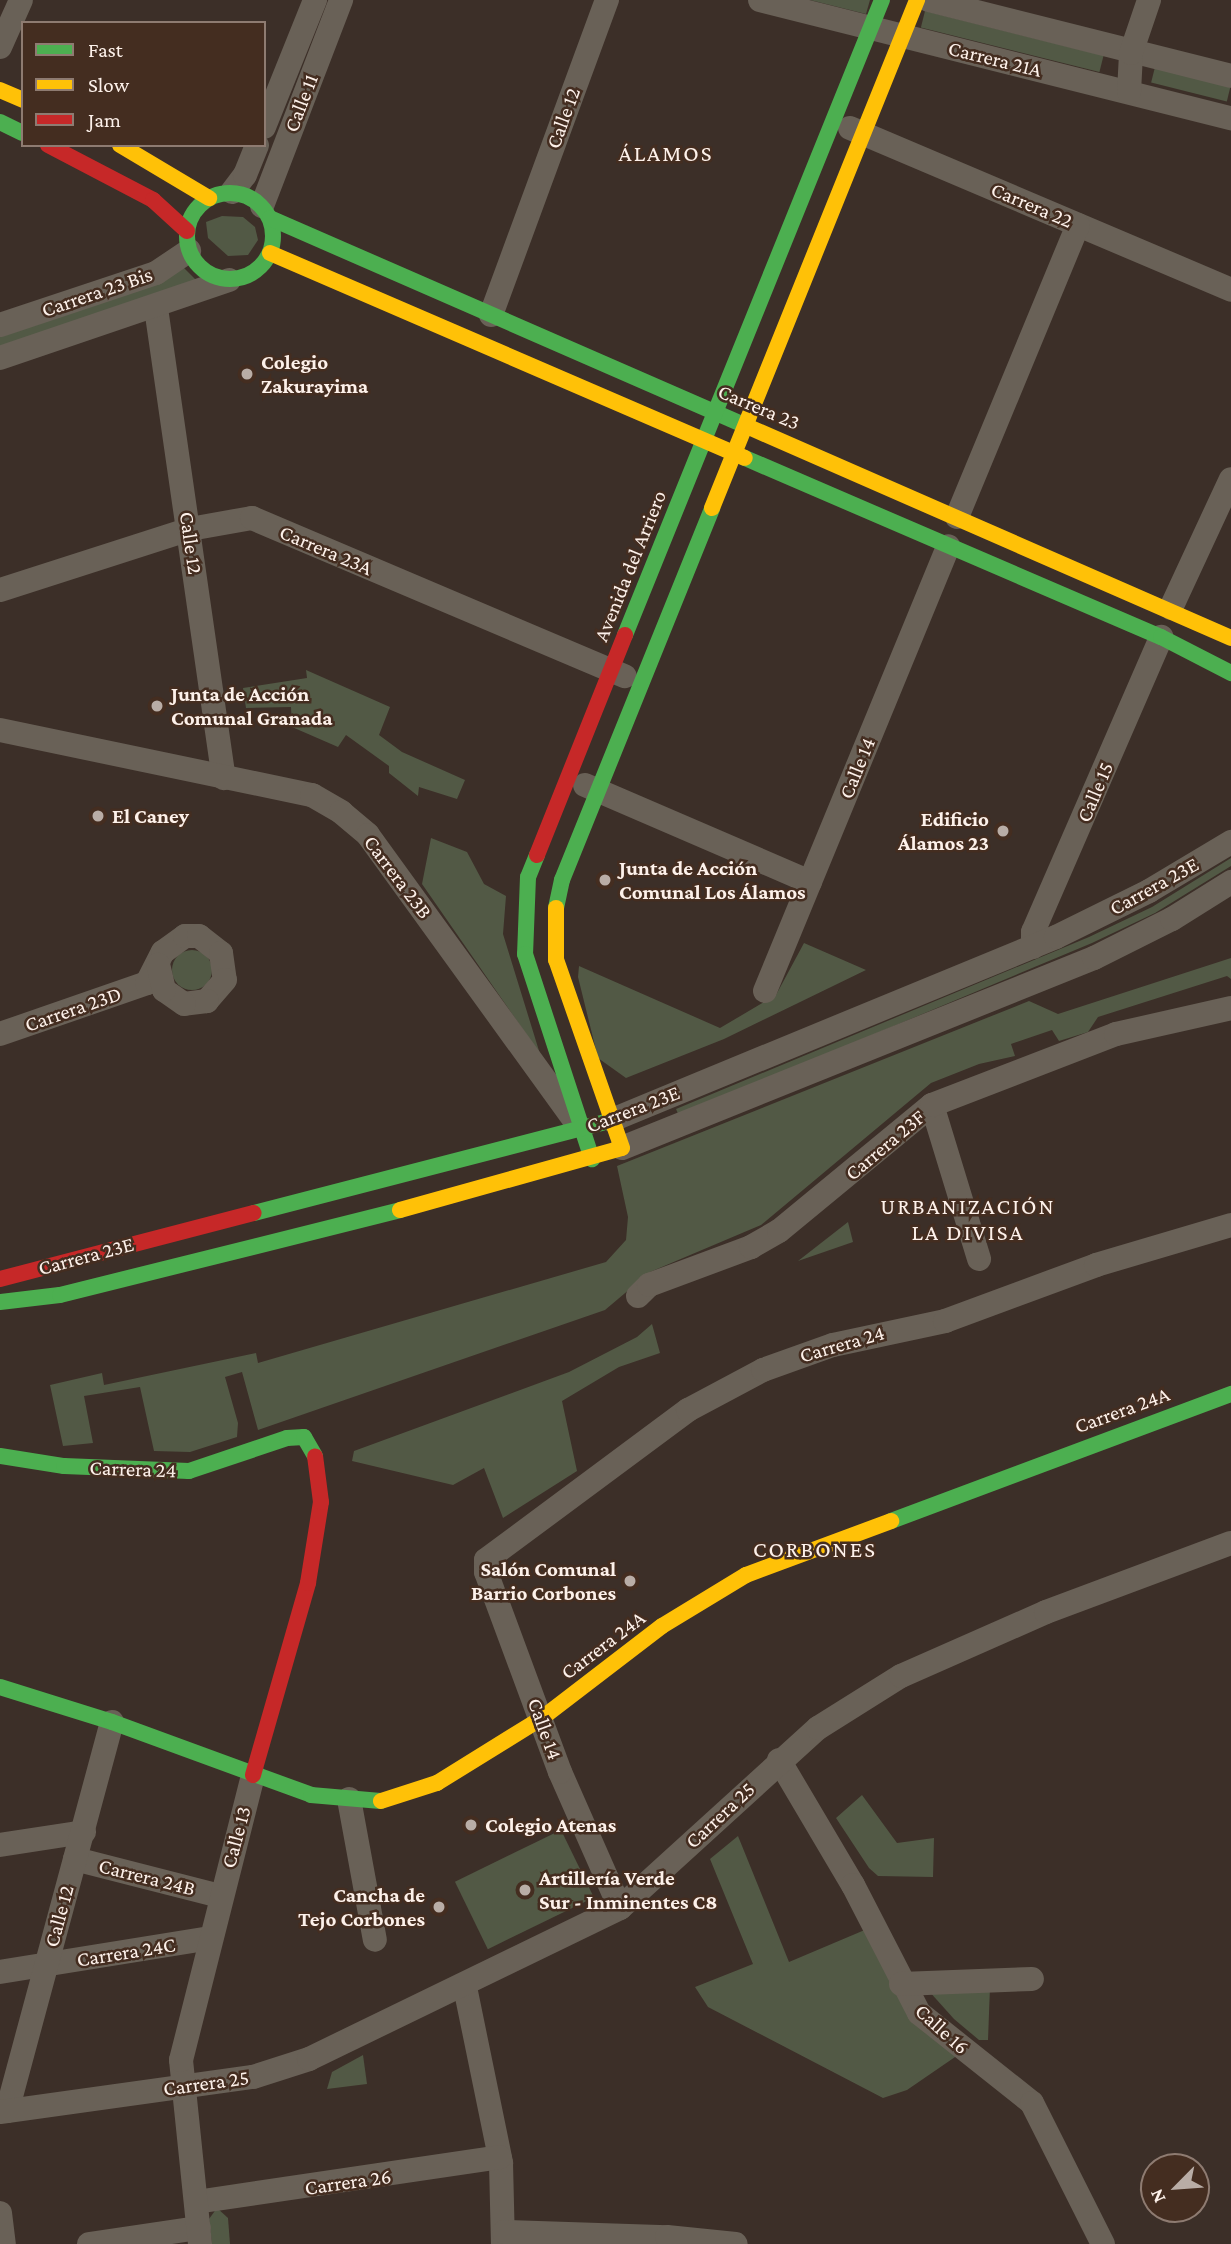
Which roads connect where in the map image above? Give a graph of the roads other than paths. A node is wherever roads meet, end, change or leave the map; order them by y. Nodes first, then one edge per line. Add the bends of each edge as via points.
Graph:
1 (21, 0) edge
2 (315, 0) edge
3 (341, 0) edge
4 (607, 0) edge
5 (760, 0) edge
6 (882, 0) edge
7 (917, 0) edge
8 (929, 0) edge
9 (1149, 0) edge
10 (871, 29) junction
11 (901, 36) junction
12 (0, 47) edge
13 (1131, 52) junction
14 (1231, 76) edge
15 (0, 90) edge
16 (1129, 92) junction
17 (21, 99) edge
18 (1231, 118) edge
19 (833, 120) junction
20 (0, 122) edge
21 (266, 122) edge
22 (21, 132) edge
23 (864, 134) junction
24 (52, 147) edge
25 (124, 147) edge
26 (256, 147) edge
27 (220, 195) junction
28 (266, 212) junction
29 (1078, 225) junction
30 (188, 241) junction
31 (270, 253) junction
32 (229, 280) junction
33 (1231, 290) edge
34 (156, 308) junction
35 (491, 316) junction
36 (0, 325) edge
37 (0, 358) edge
38 (715, 411) junction
39 (746, 424) junction
40 (703, 441) junction
41 (735, 454) junction
42 (1231, 479) edge
43 (957, 517) junction
44 (190, 529) junction
45 (948, 546) junction
46 (0, 590) edge
47 (1171, 608) junction
48 (1161, 636) junction
49 (1231, 638) edge
50 (610, 670) junction
51 (1231, 673) edge
52 (642, 683) junction
53 (0, 730) edge
54 (224, 778) junction
55 (568, 778) junction
56 (597, 791) junction
57 (1231, 842) edge
58 (528, 877) junction
59 (562, 880) junction
60 (810, 882) junction
61 (1231, 882) edge
62 (1033, 947) junction
63 (156, 980) dead end
64 (765, 991) dead end
65 (1231, 1008) edge
66 (0, 1034) edge
67 (932, 1105) junction
68 (612, 1120) junction
69 (582, 1130) junction
70 (622, 1148) junction
71 (592, 1159) junction
72 (1231, 1225) edge
73 (979, 1259) dead end
74 (0, 1279) edge
75 (638, 1296) dead end
76 (0, 1302) edge
77 (1231, 1394) edge
78 (304, 1437) joint
79 (0, 1456) edge
80 (1231, 1543) edge
81 (495, 1550) joint
82 (0, 1687) edge
83 (542, 1718) junction
84 (112, 1722) junction
85 (779, 1760) junction
86 (253, 1775) junction
87 (349, 1800) junction
88 (83, 1832) junction
89 (0, 1845) edge
90 (75, 1859) junction
91 (220, 1896) junction
92 (620, 1908) junction
93 (211, 1938) junction
94 (375, 1940) dead end
95 (46, 1965) junction
96 (0, 1972) edge
97 (1032, 1979) dead end
98 (901, 1984) junction
99 (465, 1987) junction
100 (184, 2086) junction
101 (3, 2111) edge
102 (500, 2157) junction
103 (196, 2202) junction
104 (0, 2213) edge
105 (199, 2236) edge
106 (504, 2238) edge
107 (5, 2244) edge
108 (89, 2244) edge
109 (736, 2244) edge
110 (1103, 2244) edge

1 - 12 street
2 - 21 street, Calle 11
3 - 28 street, Calle 11
4 - 35 street, Calle 12
5 - 10 street, Carrera 21A
6 - 10 street, Avenida del Arriero
7 - 11 street
8 - 13 street, Carrera 21A
9 - 13 street
10 - 11 street, Carrera 21A
10 - 19 street, Avenida del Arriero
11 - 16 street, Carrera 21A
11 - 23 street
13 - 14 street, Carrera 21A
13 - 16 street
15 - 17 street
16 - 18 street, Carrera 21A
19 - 23 street, Carrera 22
19 - 38 street, Avenida del Arriero
20 - 22 street
23 - 29 street, Carrera 22
23 - 39 street
24 - 30 street via 153,200
25 - 27 street
26 - 27 street, Calle 11 via 246,175
27 - 28 street
27 - 30 street via 197,208
28 - 31 street
28 - 35 street, Carrera 23
29 - 33 street, Carrera 22
29 - 43 street
30 - 32 street via 203,270
30 - 36 street, Carrera 23 Bis via 156,273
31 - 32 street via 259,269
31 - 40 street
32 - 34 street
34 - 37 street
34 - 44 street, Calle 12
35 - 38 street, Carrera 23
38 - 39 street, Carrera 23
38 - 40 street, Avenida del Arriero
39 - 41 street
39 - 43 street, Carrera 23
40 - 41 street
40 - 50 street, Avenida del Arriero
41 - 45 street
41 - 52 street
42 - 47 street
43 - 47 street, Carrera 23
44 - 46 street, Carrera 23A
44 - 50 street, Carrera 23A via 252,518
44 - 54 street, Calle 12
45 - 48 street
45 - 60 street, Calle 14
47 - 49 street, Carrera 23
48 - 51 street
48 - 62 street, Calle 15 via 1033,932
50 - 52 street, Carrera 23A
50 - 55 street, Avenida del Arriero
52 - 56 street
53 - 54 street, Carrera 23B
54 - 69 street, Carrera 23B via 312,795 368,835
55 - 56 street
55 - 58 street, Avenida del Arriero
56 - 59 street
56 - 60 street
57 - 62 street, Carrera 23E via 1149,891
58 - 59 street
58 - 69 street, Avenida del Arriero via 526,954
59 - 68 street via 553,919 556,960
60 - 64 street, Calle 14
61 - 70 street, Carrera 23E via 1172,919 1094,958
62 - 68 street, Carrera 23E
63 - 66 street, Carrera 23D
65 - 67 street, Carrera 23F via 1116,1034
67 - 73 street
67 - 75 street, Carrera 23F via 779,1231 751,1247 649,1285
68 - 69 street, Carrera 23E
68 - 70 street
69 - 71 street, Avenida del Arriero
69 - 74 street, Carrera 23E
70 - 71 street, Carrera 23E
71 - 76 street, Carrera 23E via 60,1295
72 - 81 street, Carrera 24 via 1096,1265 945,1321 833,1345 763,1370 688,1410
77 - 83 street, Carrera 24A via 746,1576 663,1626
78 - 79 street, Carrera 24 via 287,1438 189,1471 64,1466
78 - 86 street, Calle 13 via 316,1458 321,1503 308,1583
80 - 85 street, Carrera 25 via 937,1657 818,1728
81 - 83 street, Calle 14 via 486,1560 486,1572
82 - 84 street, Carrera 24A
83 - 87 street, Carrera 24A via 437,1783 377,1802
83 - 92 street, Calle 14
84 - 86 street, Carrera 24A
84 - 88 street, Calle 12
85 - 92 street, Carrera 25
85 - 98 street, Calle 16 via 853,1885
86 - 87 street, Carrera 24A via 311,1795
86 - 91 street, Calle 13
87 - 94 street
88 - 89 street, Carrera 24B
88 - 90 street, Calle 12
90 - 91 street, Carrera 24B
90 - 95 street, Calle 12
91 - 93 street, Calle 13
92 - 99 street, Carrera 25
93 - 95 street, Carrera 24C
93 - 100 street, Calle 13 via 181,2060
95 - 96 street, Carrera 24C
95 - 101 street, Calle 12
97 - 98 street
98 - 110 street, Calle 16 via 919,2013 1032,2103
99 - 100 street, Carrera 25 via 309,2059 253,2077
99 - 102 street
100 - 101 street, Carrera 25
100 - 103 street, Calle 13
102 - 103 street, Carrera 26
102 - 106 street
103 - 105 street, Calle 13
104 - 107 street
105 - 108 street
106 - 109 street via 667,2237

